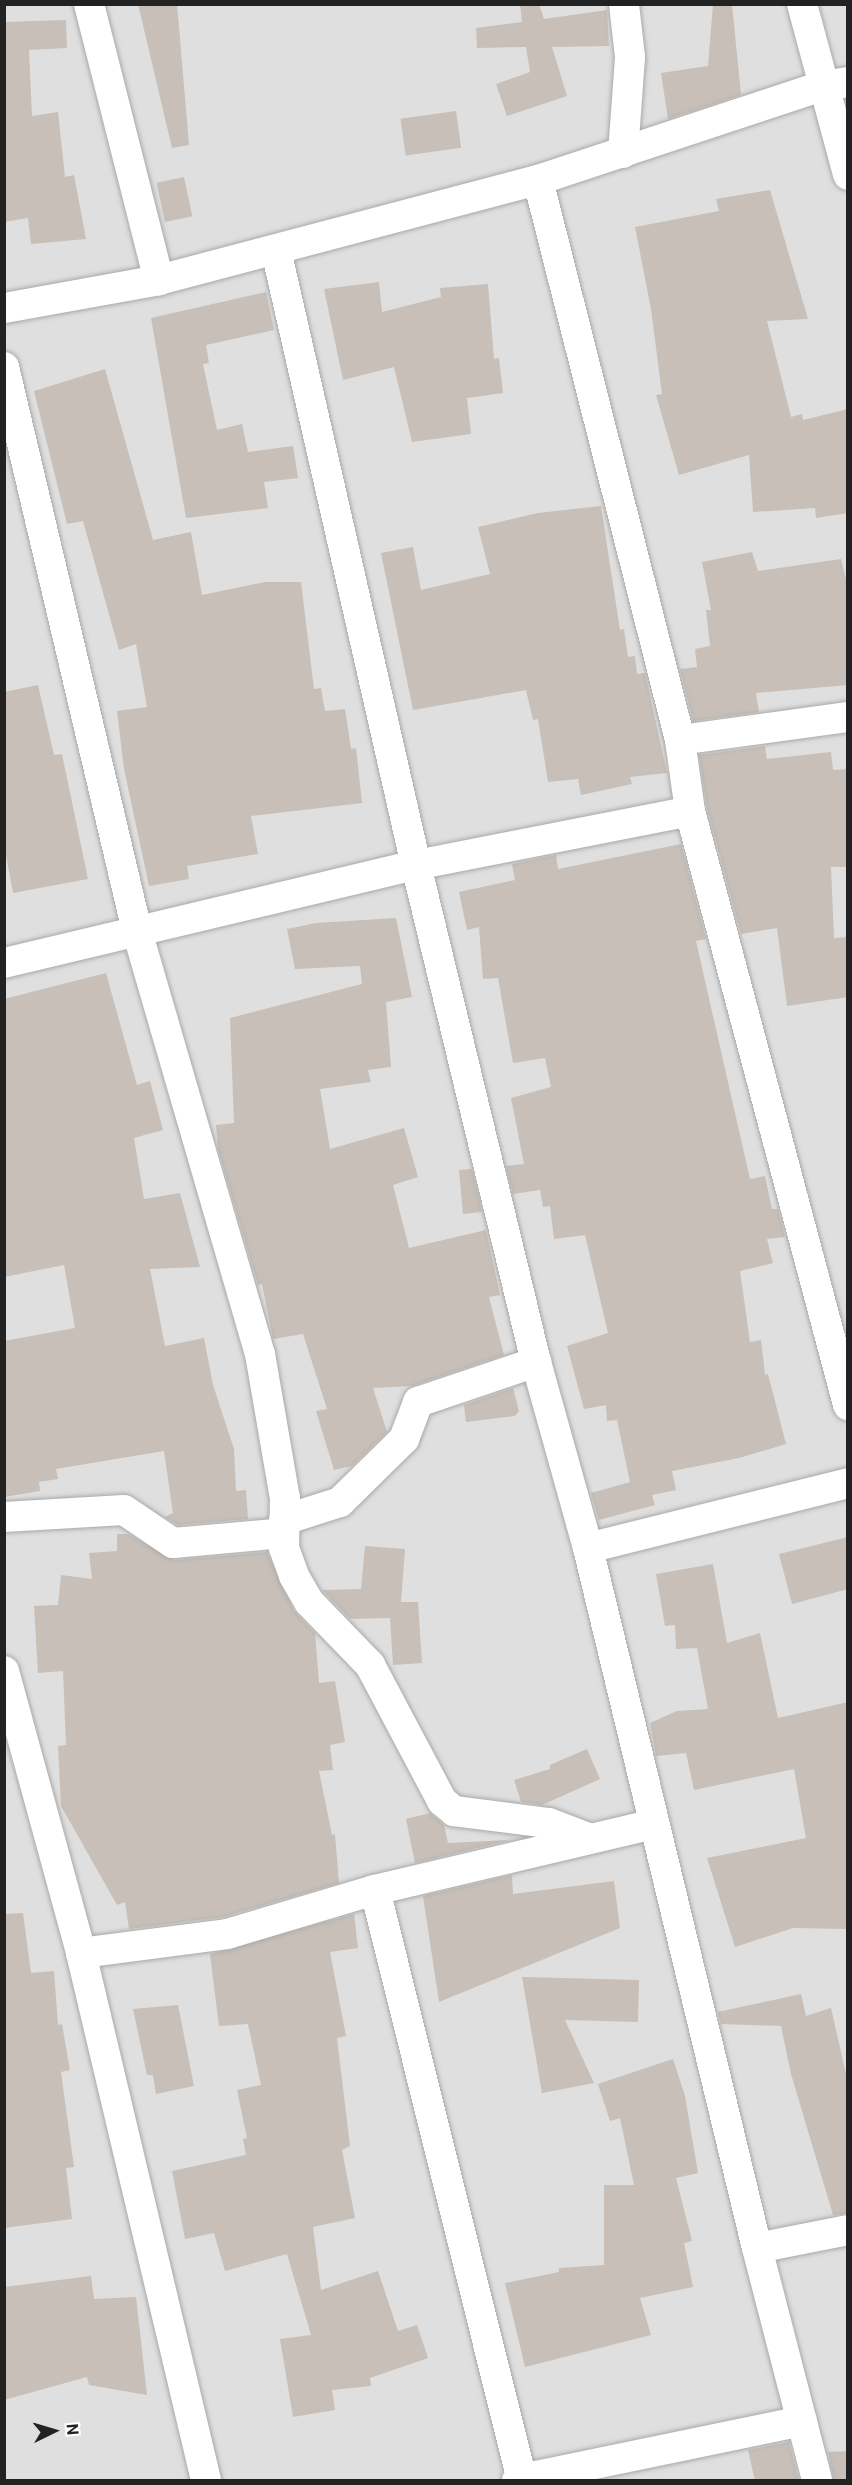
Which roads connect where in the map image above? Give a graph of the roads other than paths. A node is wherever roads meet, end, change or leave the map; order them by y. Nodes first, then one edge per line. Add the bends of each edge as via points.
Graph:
1 (89, 4) edge
2 (624, 4) edge
3 (802, 4) edge
4 (835, 84) edge
5 (623, 153) junction
6 (848, 175) edge
7 (538, 180) junction
8 (276, 250) junction
9 (159, 280) junction
10 (4, 308) edge
11 (4, 367) edge
12 (848, 717) edge
13 (680, 740) junction
14 (690, 811) junction
15 (416, 865) junction
16 (137, 931) junction
17 (4, 963) edge
18 (536, 1362) junction
19 (848, 1405) edge
20 (848, 1483) edge
21 (4, 1517) edge
22 (284, 1526) junction
23 (588, 1548) junction
24 (5, 1675) edge
25 (654, 1824) junction
26 (588, 1838) junction
27 (375, 1890) junction
28 (81, 1953) junction
29 (848, 2230) edge
30 (757, 2248) junction
31 (802, 2421) junction
32 (520, 2480) edge
33 (206, 2481) edge
34 (817, 2481) edge

1 - 9 street
2 - 5 street via 630,57
3 - 4 street
4 - 5 street
4 - 6 street
5 - 7 street
7 - 8 street
7 - 13 street
8 - 9 street
8 - 15 street
9 - 10 street
11 - 16 street
12 - 13 street
13 - 14 street
14 - 15 street
14 - 19 street
15 - 16 street
15 - 18 street
16 - 17 street
16 - 22 street via 261,1354 285,1498
18 - 22 street via 418,1402 404,1439 340,1502
18 - 23 street
20 - 23 street
21 - 22 street via 124,1510 173,1543
22 - 26 street via 284,1548 294,1576 309,1602 370,1665 442,1801 454,1811 549,1823
23 - 25 street
24 - 28 street
25 - 26 street
25 - 30 street
26 - 27 street
27 - 28 street via 227,1934
27 - 32 street
28 - 33 street
29 - 30 street
30 - 31 street
31 - 32 street
31 - 34 street

